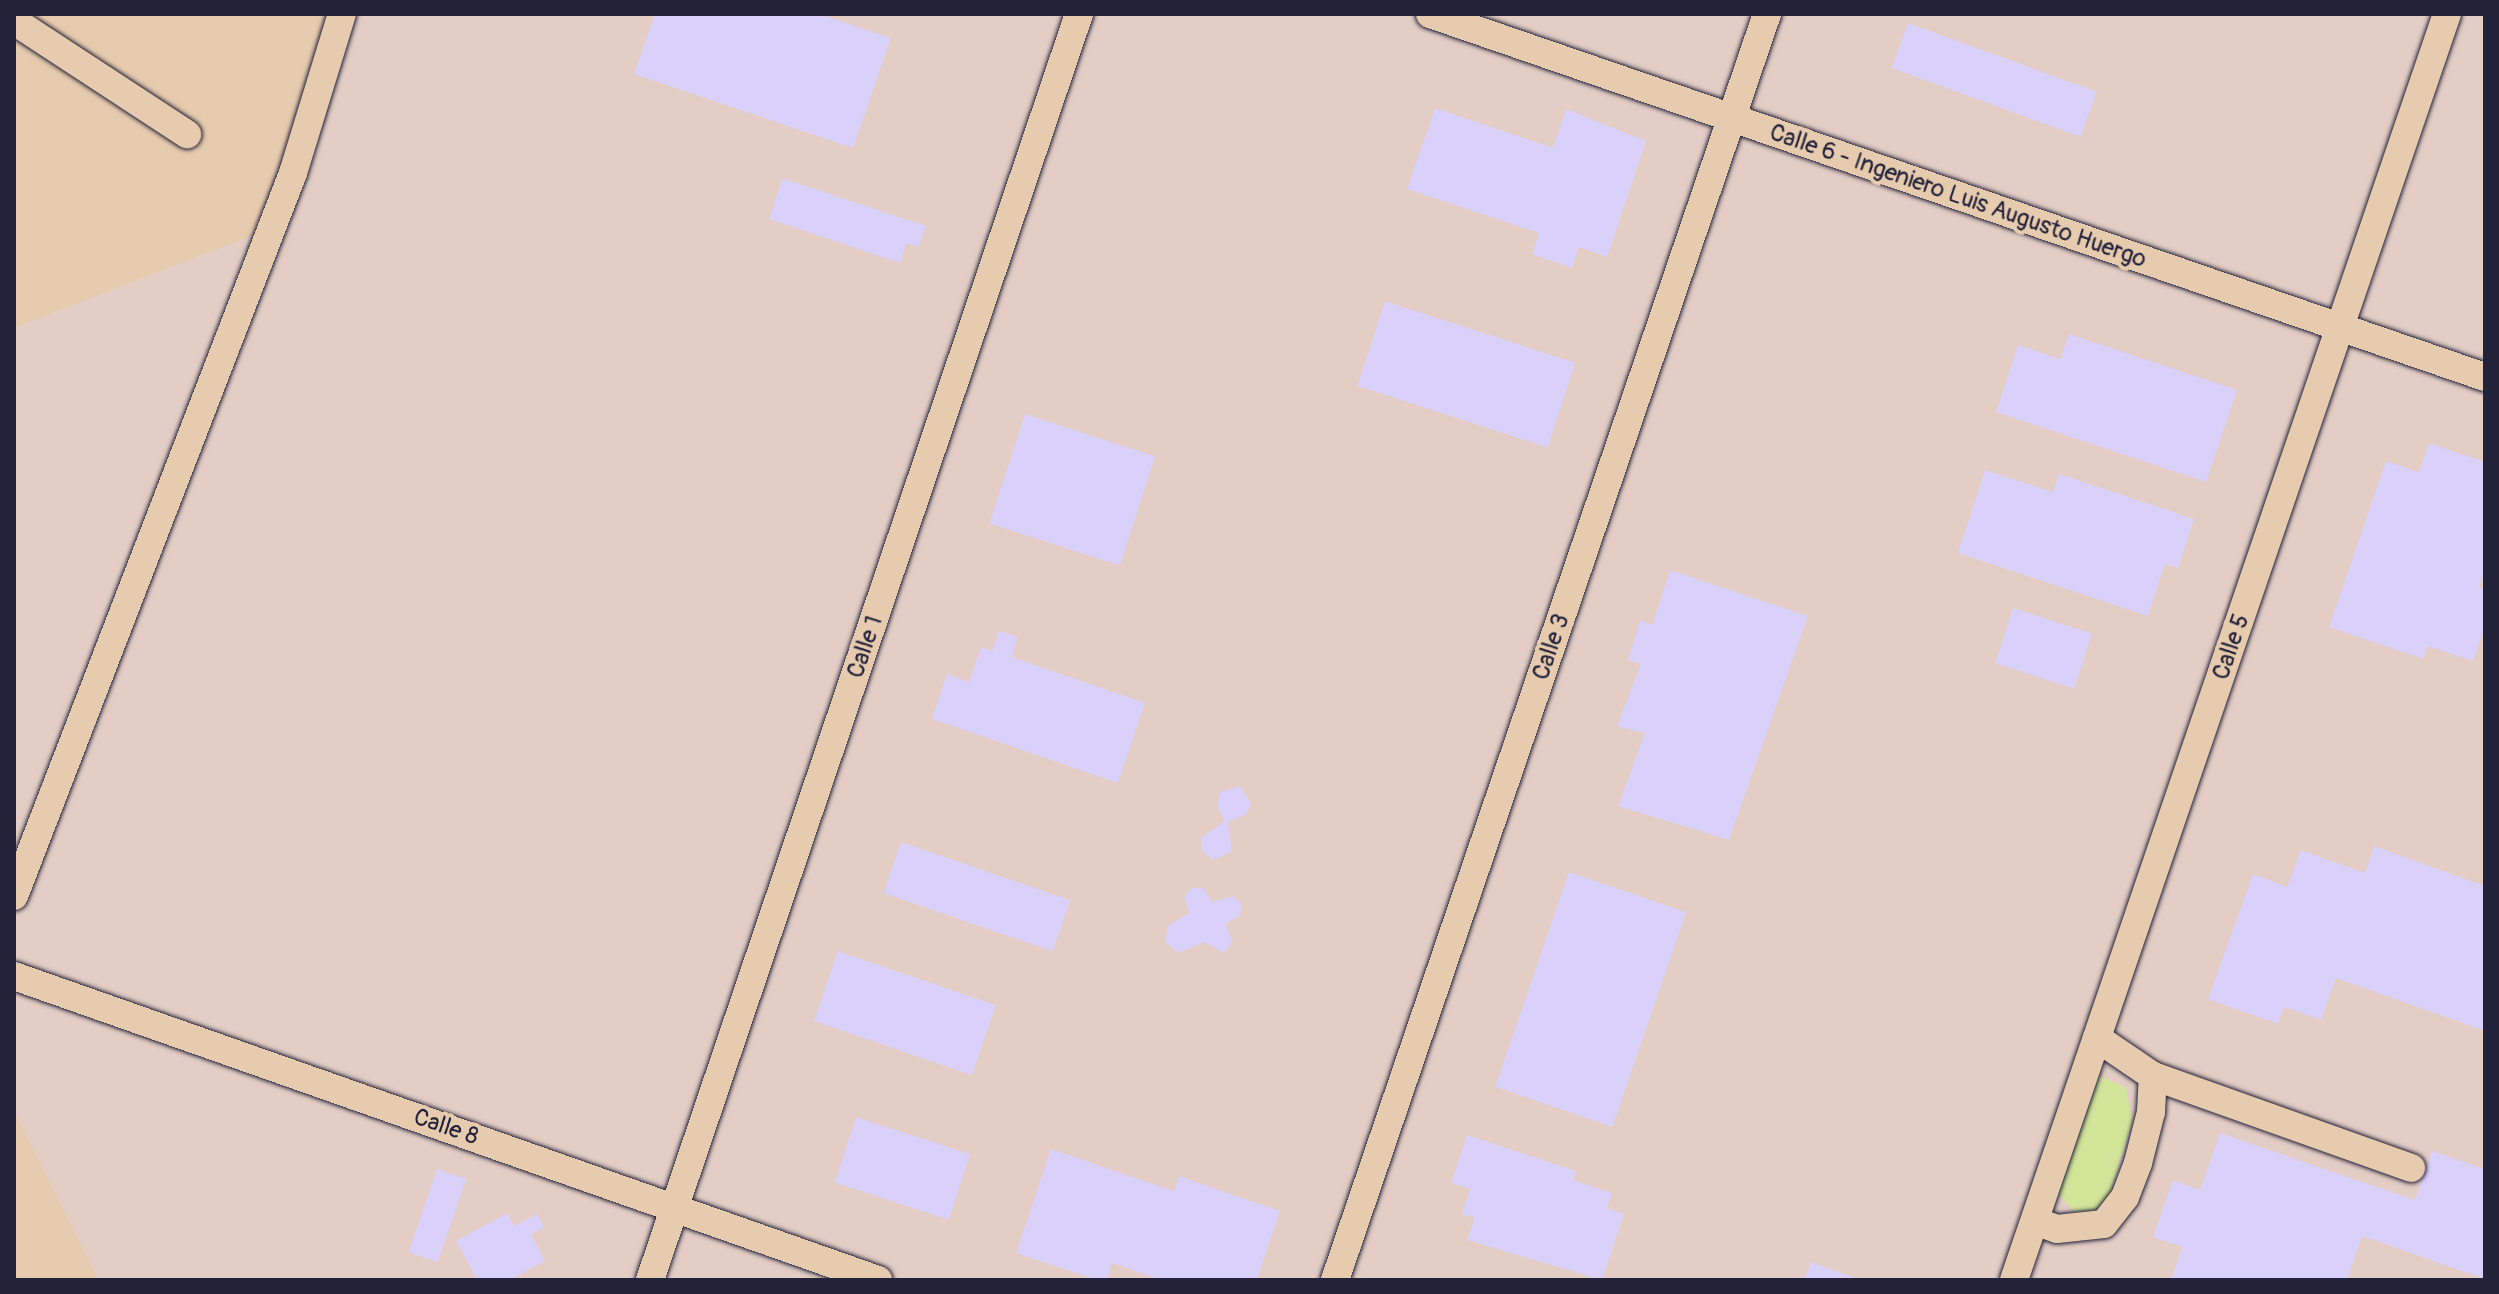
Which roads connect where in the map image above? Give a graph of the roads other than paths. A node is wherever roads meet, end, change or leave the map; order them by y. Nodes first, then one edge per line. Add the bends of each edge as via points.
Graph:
1 (342, 14) edge
2 (1079, 14) edge
3 (1430, 14) edge
4 (1767, 14) edge
5 (2447, 14) edge
6 (14, 21) edge
7 (1731, 118) junction
8 (187, 134) dead end
9 (2340, 327) junction
10 (2485, 377) edge
11 (14, 896) edge
12 (14, 976) edge
13 (2097, 1038) junction
14 (2153, 1076) junction
15 (2411, 1168) dead end
16 (676, 1205) junction
17 (2035, 1221) junction
18 (650, 1280) edge
19 (878, 1280) edge
20 (1335, 1280) edge
21 (2014, 1280) edge

1 - 11 street via 293,173
2 - 16 street, Calle 1
3 - 7 street, Calle 6 - Ingeniero Luis Augusto Huergo
4 - 7 street, Calle 3
5 - 9 street, Calle 5
6 - 8 street
7 - 9 street, Calle 6 - Ingeniero Luis Augusto Huergo
7 - 20 street, Calle 3
9 - 10 street, Calle 6 - Ingeniero Luis Augusto Huergo
9 - 13 street, Calle 5
12 - 16 street, Calle 8
13 - 14 street
13 - 17 street, Calle 5
14 - 15 street
14 - 17 street via 2151,1112 2138,1163 2125,1197 2104,1224 2057,1229
16 - 18 street, Calle 1
16 - 19 street, Calle 8
17 - 21 street, Calle 5

